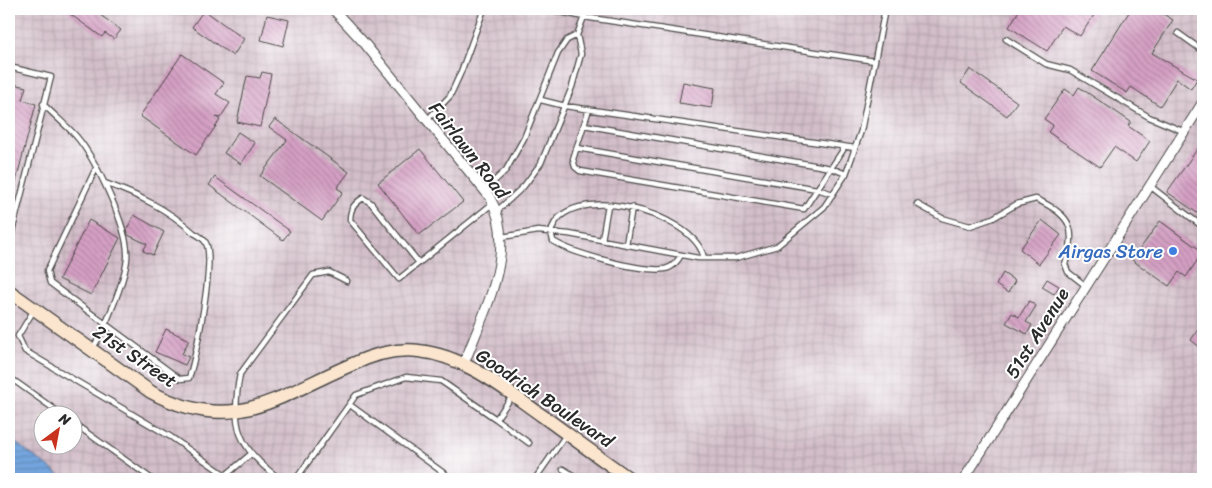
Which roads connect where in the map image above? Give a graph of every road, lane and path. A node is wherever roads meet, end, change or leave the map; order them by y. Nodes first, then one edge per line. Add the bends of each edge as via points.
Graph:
1 (333, 9) edge
2 (484, 9) edge
3 (547, 9) edge
4 (587, 9) edge
5 (885, 9) edge
6 (584, 17) junction
7 (1178, 33) dead end
8 (577, 35) junction
9 (1006, 39) dead end
10 (1203, 51) edge
11 (875, 61) junction
12 (9, 67) edge
13 (541, 100) junction
14 (1203, 102) edge
15 (43, 104) junction
16 (565, 106) junction
17 (590, 109) junction
18 (1200, 112) edge
19 (426, 121) junction
20 (584, 125) junction
21 (1185, 132) junction
22 (843, 146) junction
23 (577, 148) junction
24 (855, 148) junction
25 (96, 168) junction
26 (832, 168) junction
27 (846, 174) junction
28 (105, 183) junction
29 (1150, 186) junction
30 (817, 189) junction
31 (484, 191) junction
32 (833, 194) junction
33 (917, 204) dead end
34 (608, 205) junction
35 (495, 207) junction
36 (632, 207) junction
37 (804, 209) junction
38 (814, 215) junction
39 (1203, 226) edge
40 (550, 232) junction
41 (502, 237) junction
42 (602, 240) junction
43 (9, 244) edge
44 (626, 245) junction
45 (681, 255) junction
46 (704, 258) junction
47 (419, 263) junction
48 (347, 281) dead end
49 (1086, 286) junction
50 (9, 291) edge
51 (35, 309) junction
52 (106, 324) junction
53 (92, 350) junction
54 (464, 364) junction
55 (9, 377) edge
56 (513, 395) junction
57 (350, 405) junction
58 (50, 406) edge
59 (237, 412) junction
60 (496, 419) junction
61 (82, 429) edge
62 (567, 434) junction
63 (529, 443) dead end
64 (251, 454) junction
65 (563, 469) dead end
66 (226, 476) junction
67 (623, 477) edge
68 (152, 479) edge
69 (231, 479) edge
70 (280, 479) edge
71 (296, 479) edge
72 (452, 479) edge
73 (535, 479) edge
74 (578, 479) edge
75 (964, 479) edge

1 - 19 street, Fairlawn Road
2 - 19 lane via 450,96
3 - 6 lane
4 - 6 lane
5 - 11 lane
6 - 8 lane
6 - 11 lane
7 - 10 lane
8 - 13 lane via 567,40 558,53
8 - 16 lane via 581,54
9 - 21 lane via 1046,64 1070,70 1149,117
11 - 24 lane
12 - 15 lane via 51,78
13 - 16 lane
13 - 31 lane via 506,170
14 - 18 street, 51st Avenue
15 - 25 lane via 77,137
15 - 43 lane
16 - 17 lane
16 - 35 lane via 541,163 524,186
17 - 20 lane
17 - 22 lane
18 - 21 street, 51st Avenue
19 - 31 street, Fairlawn Road
20 - 23 lane
20 - 26 lane
21 - 29 street, 51st Avenue
22 - 24 lane
22 - 26 lane
23 - 30 lane
23 - 37 lane via 573,163 580,171
24 - 27 lane
25 - 28 lane
25 - 52 lane via 47,271 50,283
26 - 27 lane
26 - 30 lane
27 - 32 lane
28 - 52 lane via 122,224 128,258
28 - 52 lane via 137,195 180,220 206,242 210,262 194,362 188,378 180,379
29 - 39 lane
29 - 49 street, 51st Avenue
30 - 32 lane
30 - 37 lane
31 - 35 street, Fairlawn Road
32 - 38 lane
33 - 49 lane via 942,218 970,226 994,218 1017,204 1036,199 1052,206 1065,216 1072,231 1071,249 1065,264 1068,272
34 - 36 lane
34 - 40 lane via 596,204 562,215
34 - 42 lane
35 - 41 street, Fairlawn Road
35 - 47 lane
36 - 44 lane
36 - 46 lane via 653,213 675,225 698,244
37 - 38 lane
38 - 46 lane via 776,246 736,258
40 - 41 lane
40 - 42 lane
40 - 45 lane via 553,241 575,252 650,269 671,267
41 - 54 street, Fairlawn Road via 495,279
42 - 44 lane
44 - 45 lane
45 - 46 lane
47 - 47 lane via 399,279 350,220 350,211 356,203 362,198 371,203
48 - 59 lane via 328,272 313,275 240,374
49 - 75 street, 51st Avenue
50 - 51 street, 21st Street
51 - 53 street, 21st Street
51 - 66 lane via 18,336 25,351 171,436
52 - 53 lane
53 - 59 street, 21st Street via 170,402 210,412
54 - 56 street, Goodrich Boulevard
54 - 59 street, Goodrich Boulevard via 419,351 386,353 344,367 265,404
55 - 58 lane
56 - 60 lane
56 - 62 street, Goodrich Boulevard
57 - 60 lane via 356,395 406,376 420,377 441,381
57 - 71 lane
57 - 72 lane
59 - 64 lane via 238,427
60 - 63 lane
61 - 68 lane
62 - 67 street, Goodrich Boulevard
62 - 73 lane
64 - 66 lane
64 - 70 lane
65 - 74 lane
66 - 69 lane

